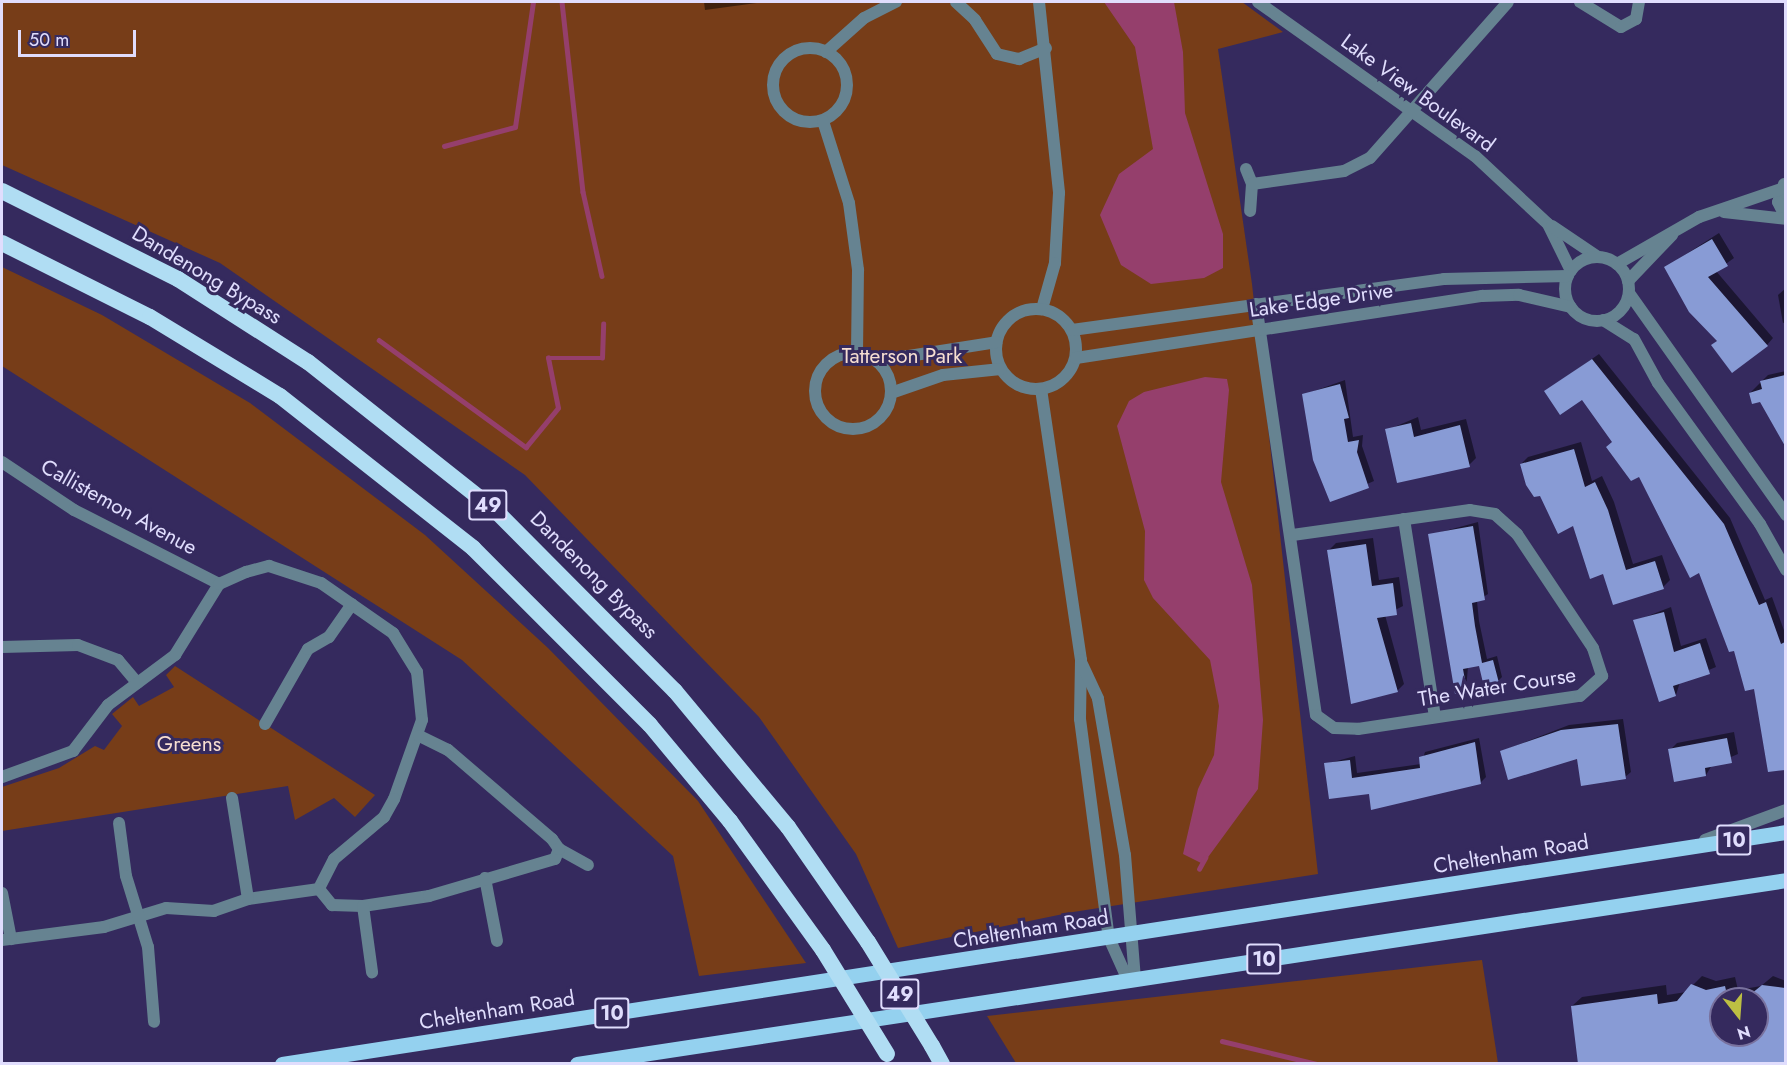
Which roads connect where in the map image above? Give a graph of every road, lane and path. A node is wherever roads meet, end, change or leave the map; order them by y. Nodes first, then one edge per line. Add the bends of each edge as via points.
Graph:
1 (896, 2) edge
2 (956, 2) edge
3 (1039, 2) edge
4 (1258, 2) edge
5 (1508, 2) edge
6 (1580, 2) edge
7 (1639, 2) edge
8 (1046, 48) junction
9 (826, 52) junction
10 (1414, 109) junction
11 (824, 121) junction
12 (1246, 169) dead end
13 (1252, 184) junction
14 (1783, 186) edge
15 (2, 190) edge
16 (1250, 211) dead end
17 (1720, 212) junction
18 (1785, 219) edge
19 (1548, 224) junction
20 (1677, 230) junction
21 (2, 243) edge
22 (1598, 257) junction
23 (1617, 264) junction
24 (1569, 273) junction
25 (1628, 287) junction
26 (1256, 304) junction
27 (1571, 307) junction
28 (1042, 309) junction
29 (1602, 320) junction
30 (1259, 328) junction
31 (1072, 330) junction
32 (997, 342) junction
33 (857, 353) junction
34 (1076, 358) junction
35 (878, 361) junction
36 (1001, 369) junction
37 (1041, 389) junction
38 (891, 393) junction
39 (2, 462) edge
40 (1785, 515) edge
41 (1404, 519) junction
42 (1291, 535) junction
43 (1785, 570) edge
44 (219, 584) junction
45 (352, 604) junction
46 (2, 647) edge
47 (1081, 660) junction
48 (137, 683) junction
49 (1435, 716) junction
50 (265, 724) dead end
51 (419, 736) junction
52 (2, 777) edge
53 (232, 798) dead end
54 (1785, 810) edge
55 (120, 823) dead end
56 (1785, 832) edge
57 (559, 849) junction
58 (1682, 849) junction
59 (588, 865) dead end
60 (485, 878) junction
61 (1785, 880) edge
62 (319, 889) junction
63 (2, 893) edge
64 (248, 899) junction
65 (363, 906) junction
66 (137, 916) junction
67 (1135, 934) junction
68 (1109, 938) junction
69 (6, 939) edge
70 (498, 941) dead end
71 (372, 972) dead end
72 (1132, 980) junction
73 (154, 1022) dead end
74 (890, 1059) edge
75 (290, 1063) edge
76 (577, 1064) edge
77 (942, 1064) edge

1 - 9 street via 864,18
2 - 8 street via 975,20 997,54 1019,58
3 - 8 street
4 - 10 street, Lake View Boulevard
5 - 10 street
6 - 7 street via 1621,27 1636,19
8 - 28 street via 1059,193 1055,263
9 - 11 street via 845,71 846,95
9 - 11 street via 804,48 791,52 776,71 772,92 781,109 799,122
10 - 13 street via 1370,158 1353,168
10 - 19 street, Lake View Boulevard
11 - 33 street via 849,203 858,270
12 - 13 street
13 - 16 street
14 - 17 street
14 - 18 street via 1778,202
15 - 77 highway, Dandenong Bypass / 49, bridge via 178,279 308,362 496,511 675,691 782,819 868,942
17 - 18 street
17 - 20 street
19 - 22 street, Lake View Boulevard
19 - 24 street, Lake View Boulevard
20 - 23 street
20 - 25 street
21 - 74 highway, 49, bridge via 150,317 280,396 473,548 650,725 730,821 823,950
22 - 23 street
22 - 24 street
23 - 25 street
24 - 26 street, Lake Edge Drive via 1476,276
24 - 27 street via 1565,292
25 - 29 street via 1620,311
25 - 40 street
26 - 30 street, The Water Course
26 - 31 street, Lake Edge Drive
27 - 29 street via 1585,318
27 - 30 street, Lake Edge Drive via 1500,295
28 - 31 street
28 - 32 street via 1012,317
29 - 43 street via 1634,339 1658,383 1760,524
30 - 34 street, Lake Edge Drive
30 - 42 street, The Water Course
31 - 34 street
32 - 35 street
32 - 36 street
33 - 35 street
33 - 38 street via 836,358 820,373 816,395 826,417 860,428 882,416
34 - 37 street via 1064,379
35 - 38 street
36 - 37 street via 1018,385
36 - 38 street via 943,375
37 - 47 street
39 - 44 street, Callistemon Avenue via 74,510
41 - 42 street, The Water Course
41 - 49 street
41 - 49 street, The Water Course via 1470,510 1495,514 1517,534 1593,648 1603,671 1597,686 1580,696
42 - 49 street, The Water Course via 1316,715 1334,728 1358,729
44 - 45 street via 269,566 295,570
44 - 48 street via 175,656
45 - 50 street via 329,637 308,649
45 - 51 street via 393,633 409,652 417,672
46 - 48 street via 78,645 118,660
47 - 67 street via 1098,699
47 - 68 street via 1080,720
48 - 52 street via 108,705 73,751
51 - 57 street via 448,750
51 - 62 street via 384,817 334,859
53 - 64 street
54 - 58 street
55 - 66 street
56 - 58 main road, Cheltenham Road / 10
57 - 59 street
57 - 60 street via 555,859 539,866
58 - 67 main road, Cheltenham Road / 10
60 - 65 street via 429,896
60 - 70 street
61 - 72 main road, 10
62 - 64 street
62 - 65 street via 332,905
63 - 69 street
64 - 66 street via 214,911 166,908
65 - 71 street
66 - 69 street via 104,927
66 - 73 street via 148,947
67 - 68 main road, Cheltenham Road / 10
67 - 72 street
68 - 72 street
68 - 75 main road, Cheltenham Road / 10
72 - 76 main road, 10

